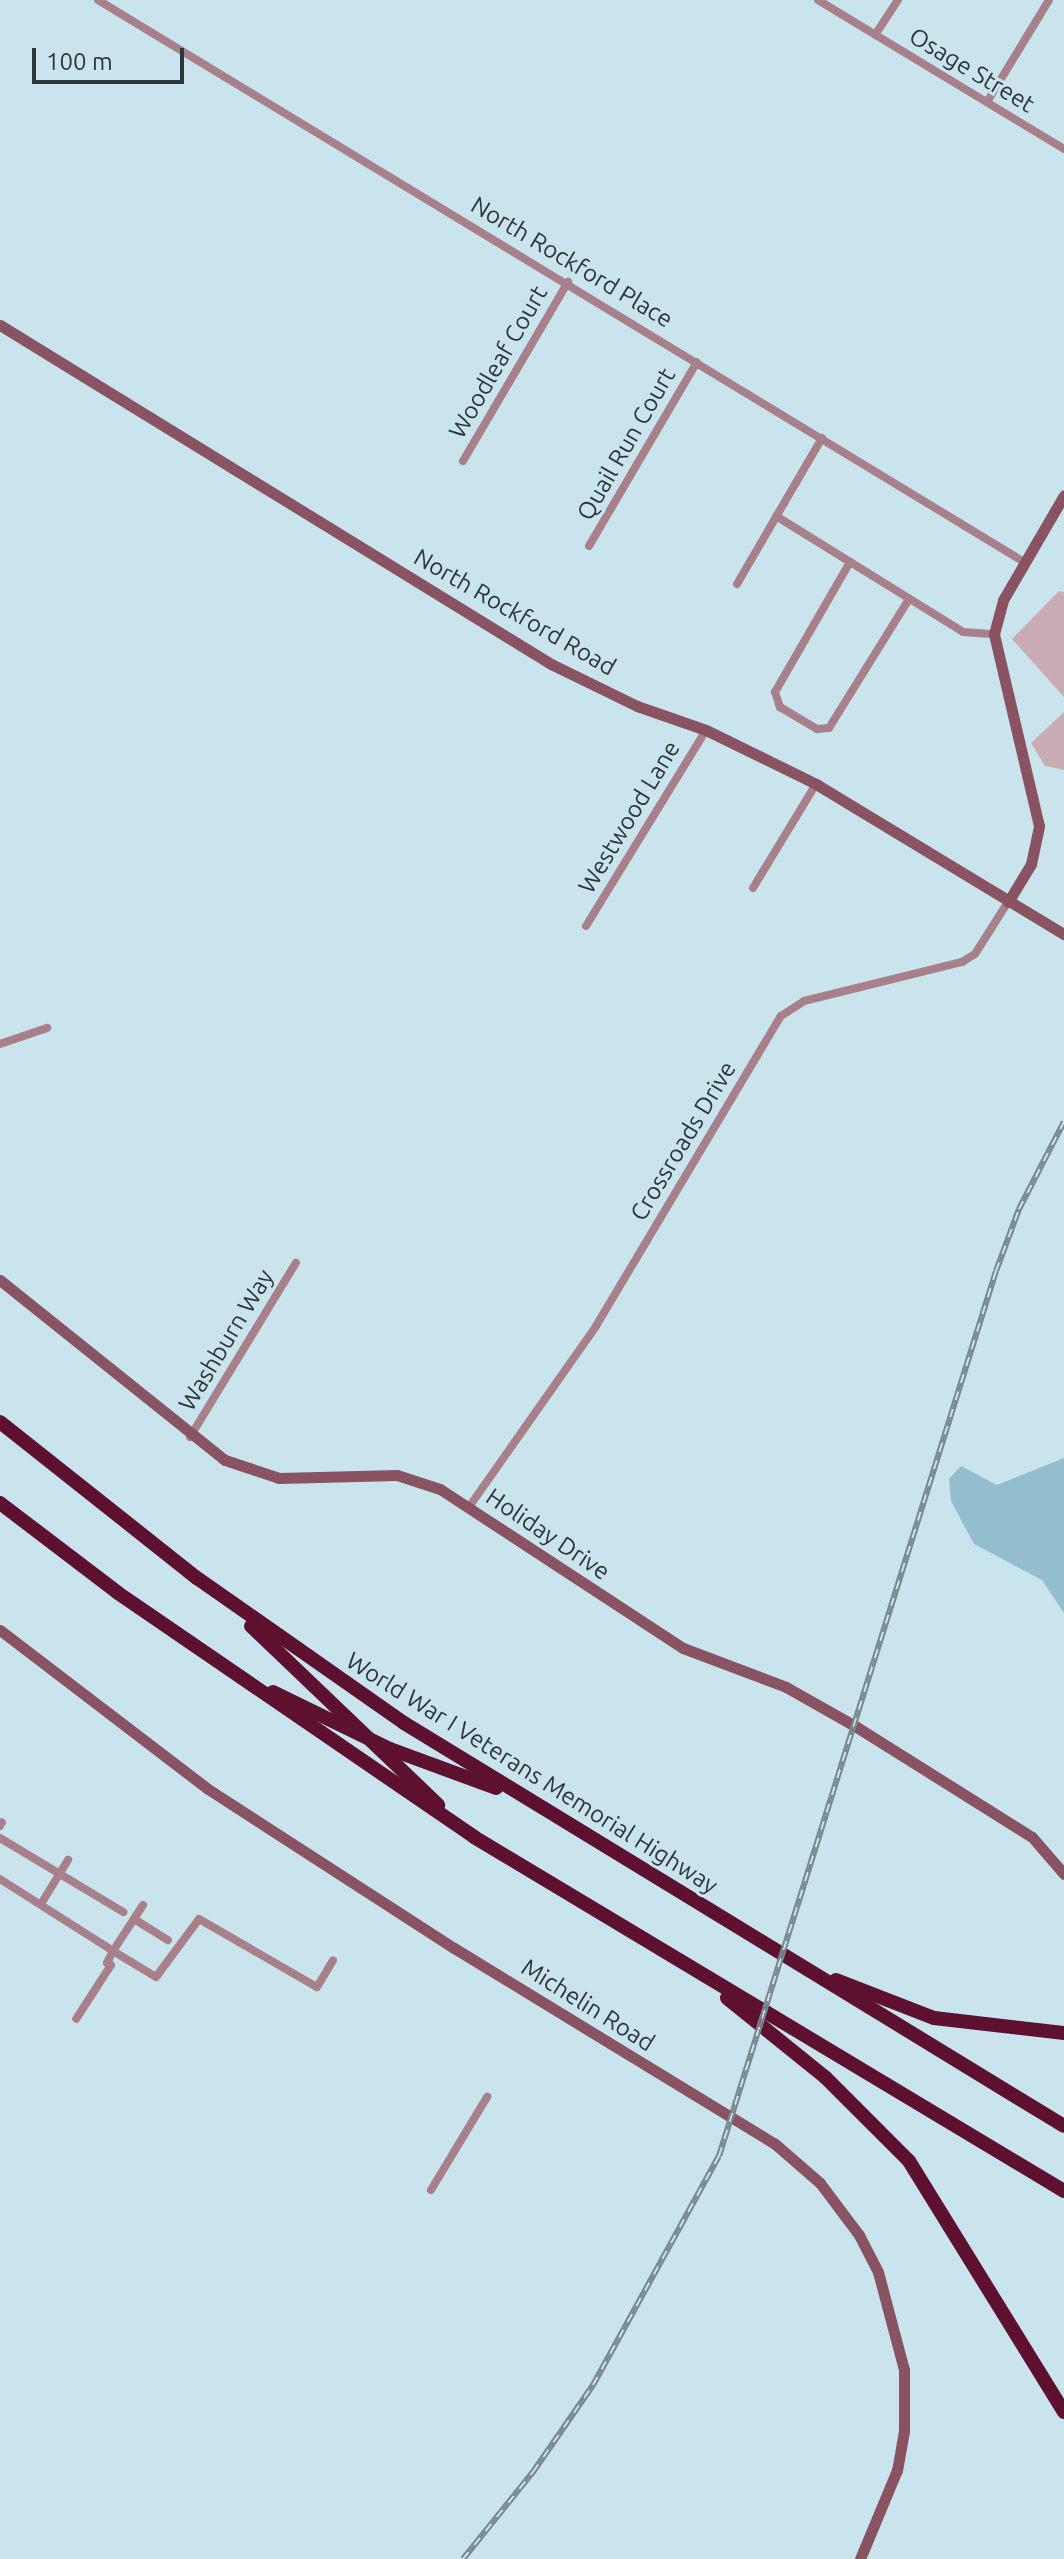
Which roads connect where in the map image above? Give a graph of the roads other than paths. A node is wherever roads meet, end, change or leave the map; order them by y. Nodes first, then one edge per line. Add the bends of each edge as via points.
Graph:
1 (98, 0) edge
2 (818, 0) edge
3 (898, 0) edge
4 (1049, 0) edge
5 (875, 35) junction
6 (987, 102) junction
7 (1064, 149) edge
8 (568, 282) junction
9 (0, 325) edge
10 (697, 362) junction
11 (822, 438) junction
12 (463, 461) dead end
13 (1064, 495) edge
14 (776, 516) junction
15 (589, 546) dead end
16 (850, 562) junction
17 (1024, 562) junction
18 (737, 584) dead end
19 (909, 599) junction
20 (994, 634) junction
21 (706, 730) junction
22 (816, 784) junction
23 (753, 888) dead end
24 (1008, 902) junction
25 (586, 926) dead end
26 (1064, 934) edge
27 (47, 1028) dead end
28 (0, 1044) edge
29 (296, 1263) dead end
30 (0, 1280) edge
31 (0, 1422) edge
32 (190, 1437) junction
33 (0, 1503) edge
34 (469, 1507) junction
35 (197, 1578) junction
36 (0, 1630) edge
37 (187, 1640) junction
38 (370, 1739) junction
39 (517, 1796) junction
40 (474, 1837) junction
41 (0, 1838) edge
42 (68, 1860) dead end
43 (60, 1874) junction
44 (1064, 1874) edge
45 (0, 1879) edge
46 (41, 1904) junction
47 (143, 1905) dead end
48 (123, 1912) dead end
49 (134, 1919) junction
50 (168, 1940) dead end
51 (113, 1951) junction
52 (333, 1960) dead end
53 (820, 1976) junction
54 (732, 1998) junction
55 (76, 2019) dead end
56 (1064, 2033) edge
57 (487, 2097) dead end
58 (1064, 2126) edge
59 (431, 2190) dead end
60 (1064, 2191) edge
61 (1064, 2412) edge
62 (860, 2559) edge

1 - 8 street, North Rockford Place
2 - 5 street, Osage Street
3 - 5 street
4 - 6 street
5 - 6 street, Osage Street
6 - 7 street, Osage Street
8 - 10 street, North Rockford Place
8 - 12 street, Woodleaf Court
9 - 21 street, North Rockford Road via 551,664 637,706
10 - 11 street, North Rockford Place
10 - 15 street, Quail Run Court
11 - 14 street
11 - 17 street, North Rockford Place
13 - 17 street
14 - 16 street
14 - 18 street
16 - 19 street
16 - 19 street via 775,692 780,707 817,729 829,728
17 - 20 street via 1003,600
19 - 20 street via 963,632
20 - 24 street via 1039,826 1031,864
21 - 22 street, North Rockford Road
21 - 25 street, Westwood Lane
22 - 23 street
22 - 24 street, North Rockford Road
24 - 26 street, North Rockford Road
24 - 34 street, Crossroads Drive via 975,954 962,962 804,1001 781,1016 596,1326
27 - 28 street
29 - 32 street, Washburn Way
30 - 32 street, Holiday Drive
31 - 35 highway, World War I Veterans Memorial Highway
32 - 34 street, Holiday Drive via 249,1472 293,1479 397,1475 440,1489
33 - 37 highway
34 - 44 street, Holiday Drive via 683,1648 786,1687 855,1726 1032,1837
35 - 38 highway
35 - 39 highway, World War I Veterans Memorial Highway
36 - 62 street, Michelin Road via 208,1789 454,1948 774,2143 820,2183 859,2235 882,2280 904,2370 902,2451 887,2501
37 - 38 highway via 270,1690
37 - 40 highway
38 - 39 highway
38 - 40 highway
39 - 53 highway, World War I Veterans Memorial Highway
40 - 54 highway
41 - 43 street
42 - 43 street
43 - 46 street
43 - 48 street
45 - 46 street
46 - 51 street
47 - 49 street
49 - 50 street
49 - 51 street
51 - 52 street via 156,1977 199,1919 317,1987
51 - 55 street via 107,1963 111,1965
53 - 56 highway via 934,2018
53 - 58 highway, World War I Veterans Memorial Highway
54 - 60 highway
54 - 61 highway via 862,2111 909,2161
57 - 59 street

